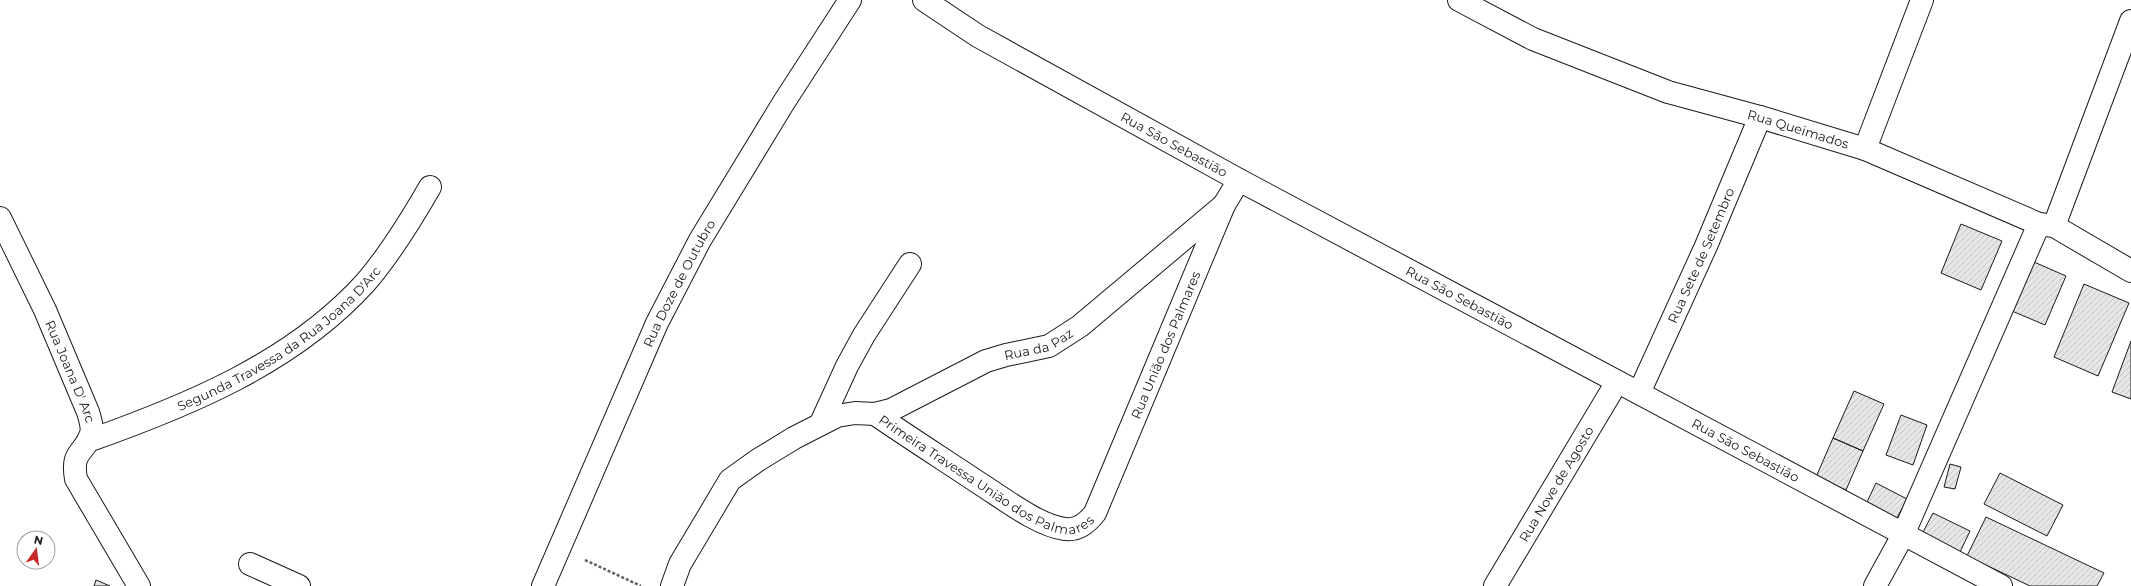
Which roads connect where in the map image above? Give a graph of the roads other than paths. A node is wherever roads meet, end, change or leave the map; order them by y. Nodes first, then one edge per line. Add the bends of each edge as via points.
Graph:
1 (850, 0) edge
2 (924, 0) edge
3 (1459, 0) edge
4 (1922, 0) edge
5 (2130, 28) edge
6 (1760, 117) junction
7 (1865, 150) junction
8 (1239, 180) junction
9 (430, 187) dead end
10 (1224, 205) junction
11 (0, 218) edge
12 (2046, 225) junction
13 (910, 264) dead end
14 (2131, 272) edge
15 (1617, 382) junction
16 (1640, 393) junction
17 (875, 414) junction
18 (821, 423) junction
19 (88, 441) junction
20 (1095, 512) joint
21 (1903, 535) junction
22 (250, 564) dead end
23 (139, 586) edge
24 (300, 586) edge
25 (543, 586) edge
26 (672, 586) edge
27 (1495, 586) edge
28 (1875, 586) edge
29 (2001, 586) edge

1 - 25 street, Rua Doze de Outubro via 700,240 657,323
2 - 8 street, Rua São Sebastião via 978,36
3 - 6 street, Rua Queimados via 1533,39 1647,84
4 - 7 street
5 - 12 street
6 - 7 street, Rua Queimados
6 - 16 street, Rua Sete de Setembro
7 - 12 street, Rua Queimados
8 - 10 street, Rua União dos Palmares
8 - 15 street, Rua São Sebastião
9 - 19 street, Segunda Travessa da Rua Joana D'Arc via 402,235 370,276 325,320 267,362 200,398 150,420
10 - 17 street, Rua da Paz via 1080,326 1049,346 986,361 914,400
10 - 20 street, Rua União dos Palmares
11 - 19 street, Rua Joana D' Arc via 45,310 88,412 92,426
12 - 14 street, Rua Queimados
12 - 21 street
13 - 18 street via 864,335
15 - 16 street, Rua São Sebastião
15 - 27 street, Rua Nove de Agosto
16 - 21 street, Rua São Sebastião
17 - 18 street, Rua da Paz via 855,412
17 - 20 street, Primeira Travessa União dos Palmares via 1021,511 1052,526 1066,530 1077,528 1087,522
18 - 26 street, Rua da Paz via 758,460 730,480 680,564
19 - 23 street, Rua Joana D' Arc via 75,461 76,479
21 - 28 street
21 - 29 street, Rua São Sebastião
22 - 24 street

